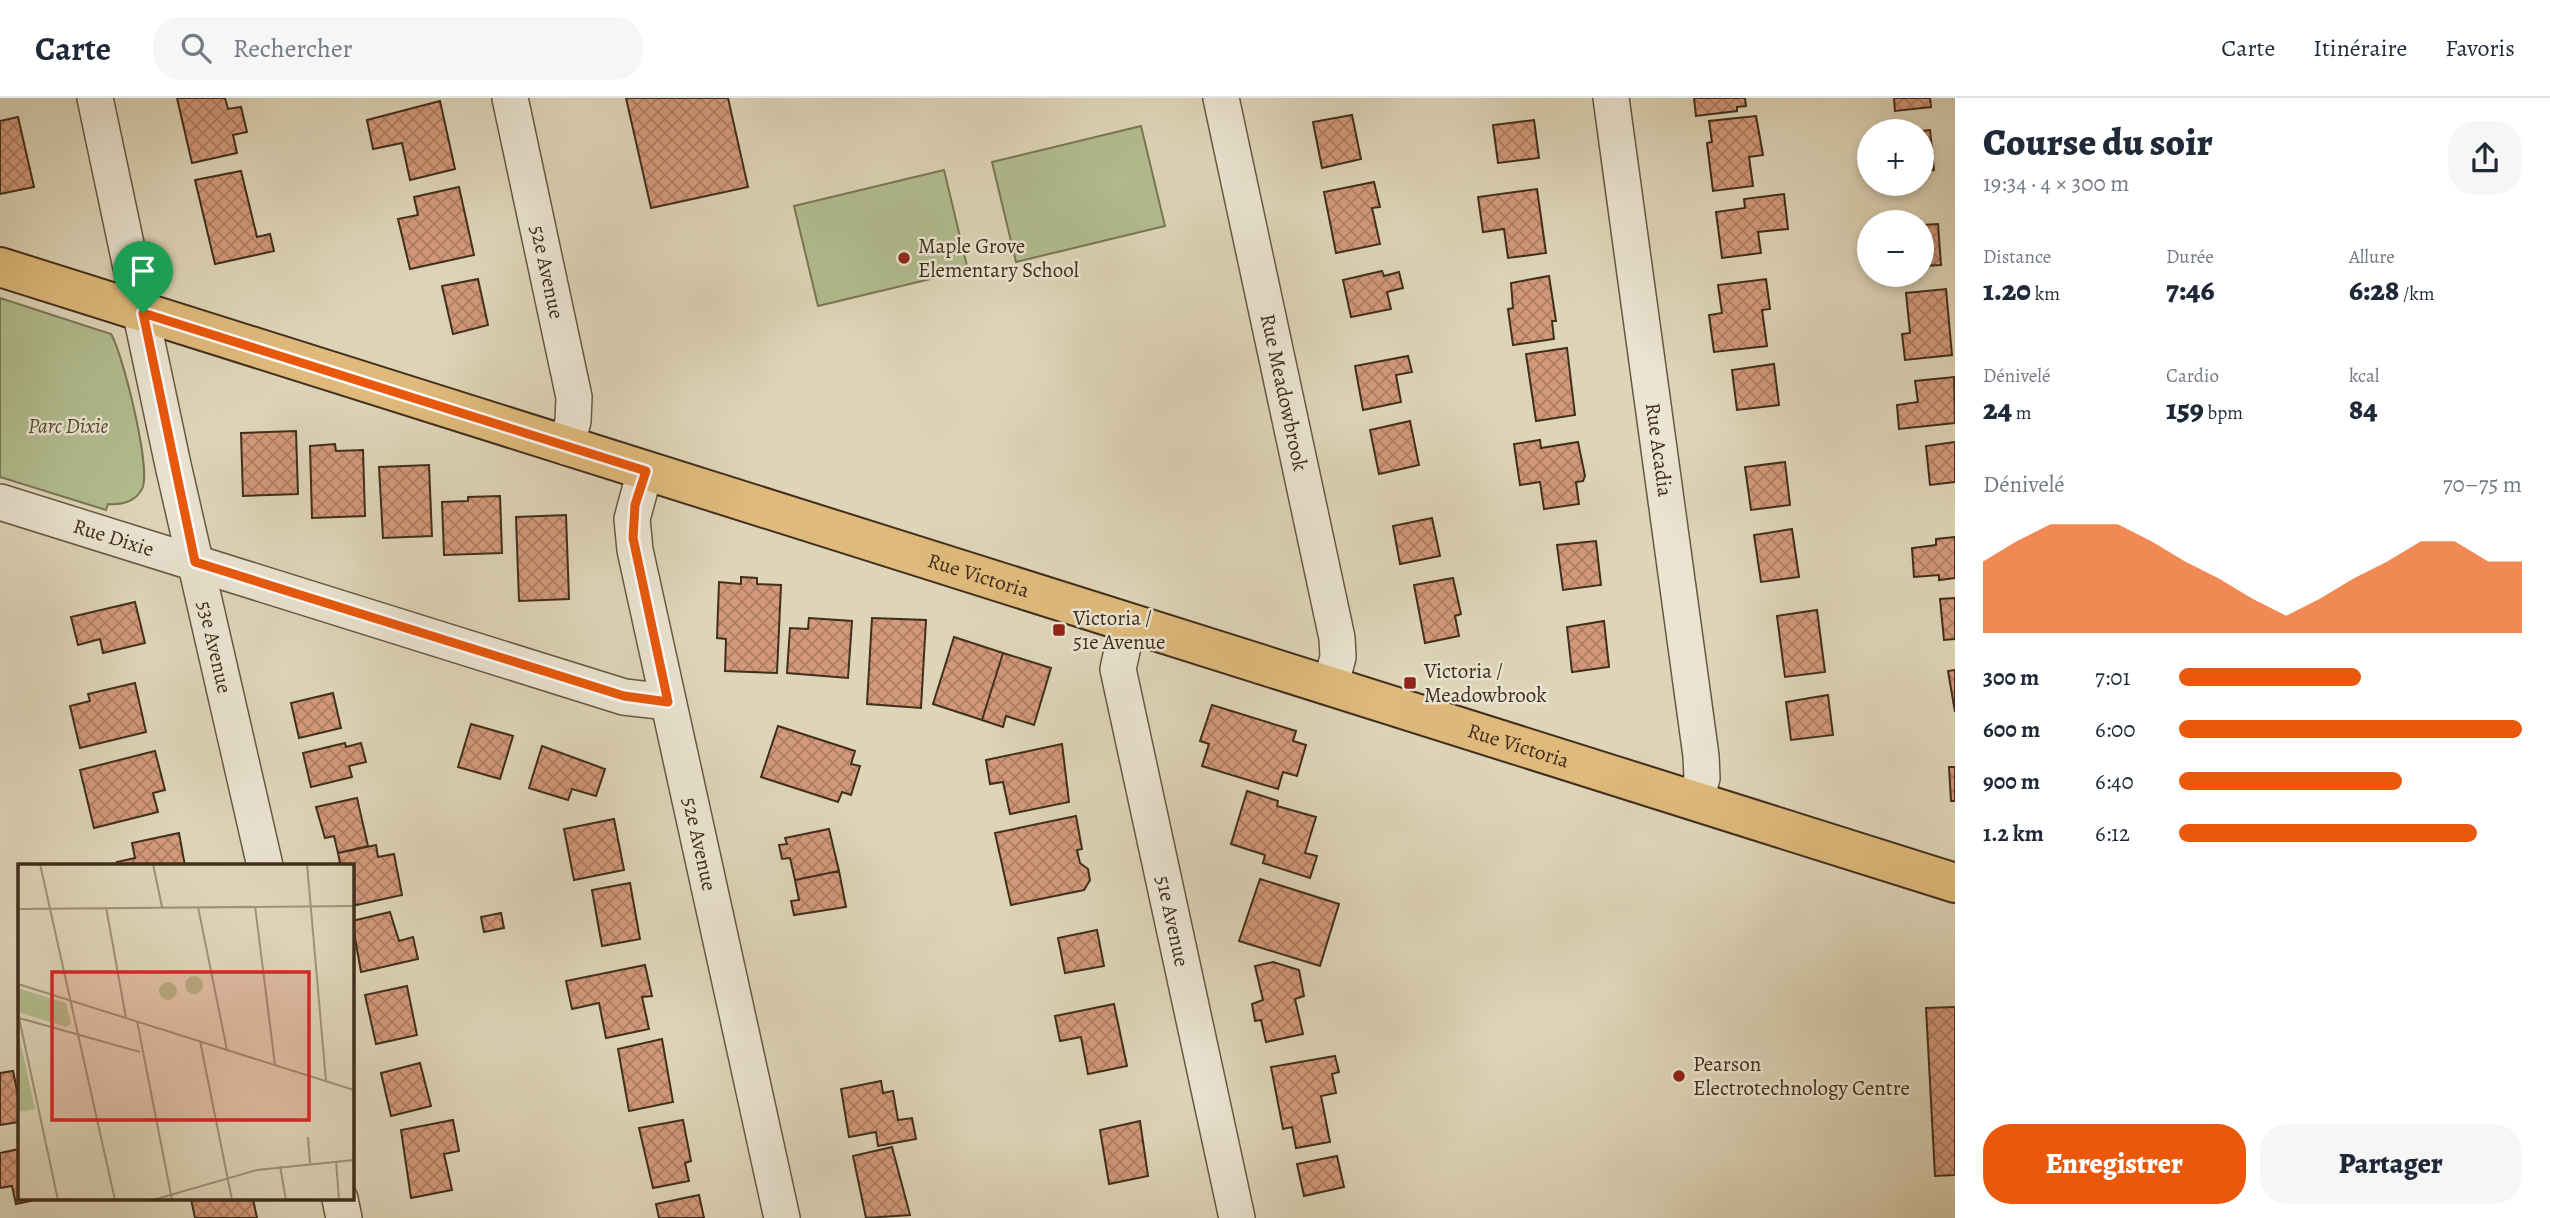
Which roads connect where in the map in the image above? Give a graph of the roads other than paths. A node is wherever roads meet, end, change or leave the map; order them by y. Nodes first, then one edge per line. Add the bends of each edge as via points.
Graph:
1 (95, 98) edge
2 (510, 98) edge
3 (1221, 98) edge
4 (1611, 98) edge
5 (0, 267) edge
6 (143, 313) junction
7 (566, 447) junction
8 (646, 471) junction
9 (0, 502) edge
10 (195, 562) junction
11 (1128, 624) junction
12 (1330, 687) junction
13 (668, 702) junction
14 (1695, 802) junction
15 (265, 864) edge
16 (1955, 883) edge
17 (340, 1200) edge
18 (344, 1218) edge
19 (782, 1218) edge
20 (1237, 1218) edge

1 - 6 street, 53e Avenue
2 - 7 street, 52e Avenue via 574,397
3 - 12 street, Rue Meadowbrook via 1336,638 1338,657
4 - 14 street, Rue Acadia via 1701,756 1702,778
5 - 6 main road, Rue Victoria
6 - 7 main road, Rue Victoria
6 - 10 street, 53e Avenue
7 - 8 main road, Rue Victoria
8 - 11 main road, Rue Victoria
8 - 13 street, 52e Avenue via 635,505 633,538
9 - 10 street, Rue Dixie
10 - 13 street, Rue Dixie via 624,696
10 - 15 street, 53e Avenue
11 - 12 main road, Rue Victoria
11 - 20 street, 51e Avenue via 1118,669
12 - 14 main road, Rue Victoria
13 - 19 street, 52e Avenue
14 - 16 main road, Rue Victoria
17 - 18 street

